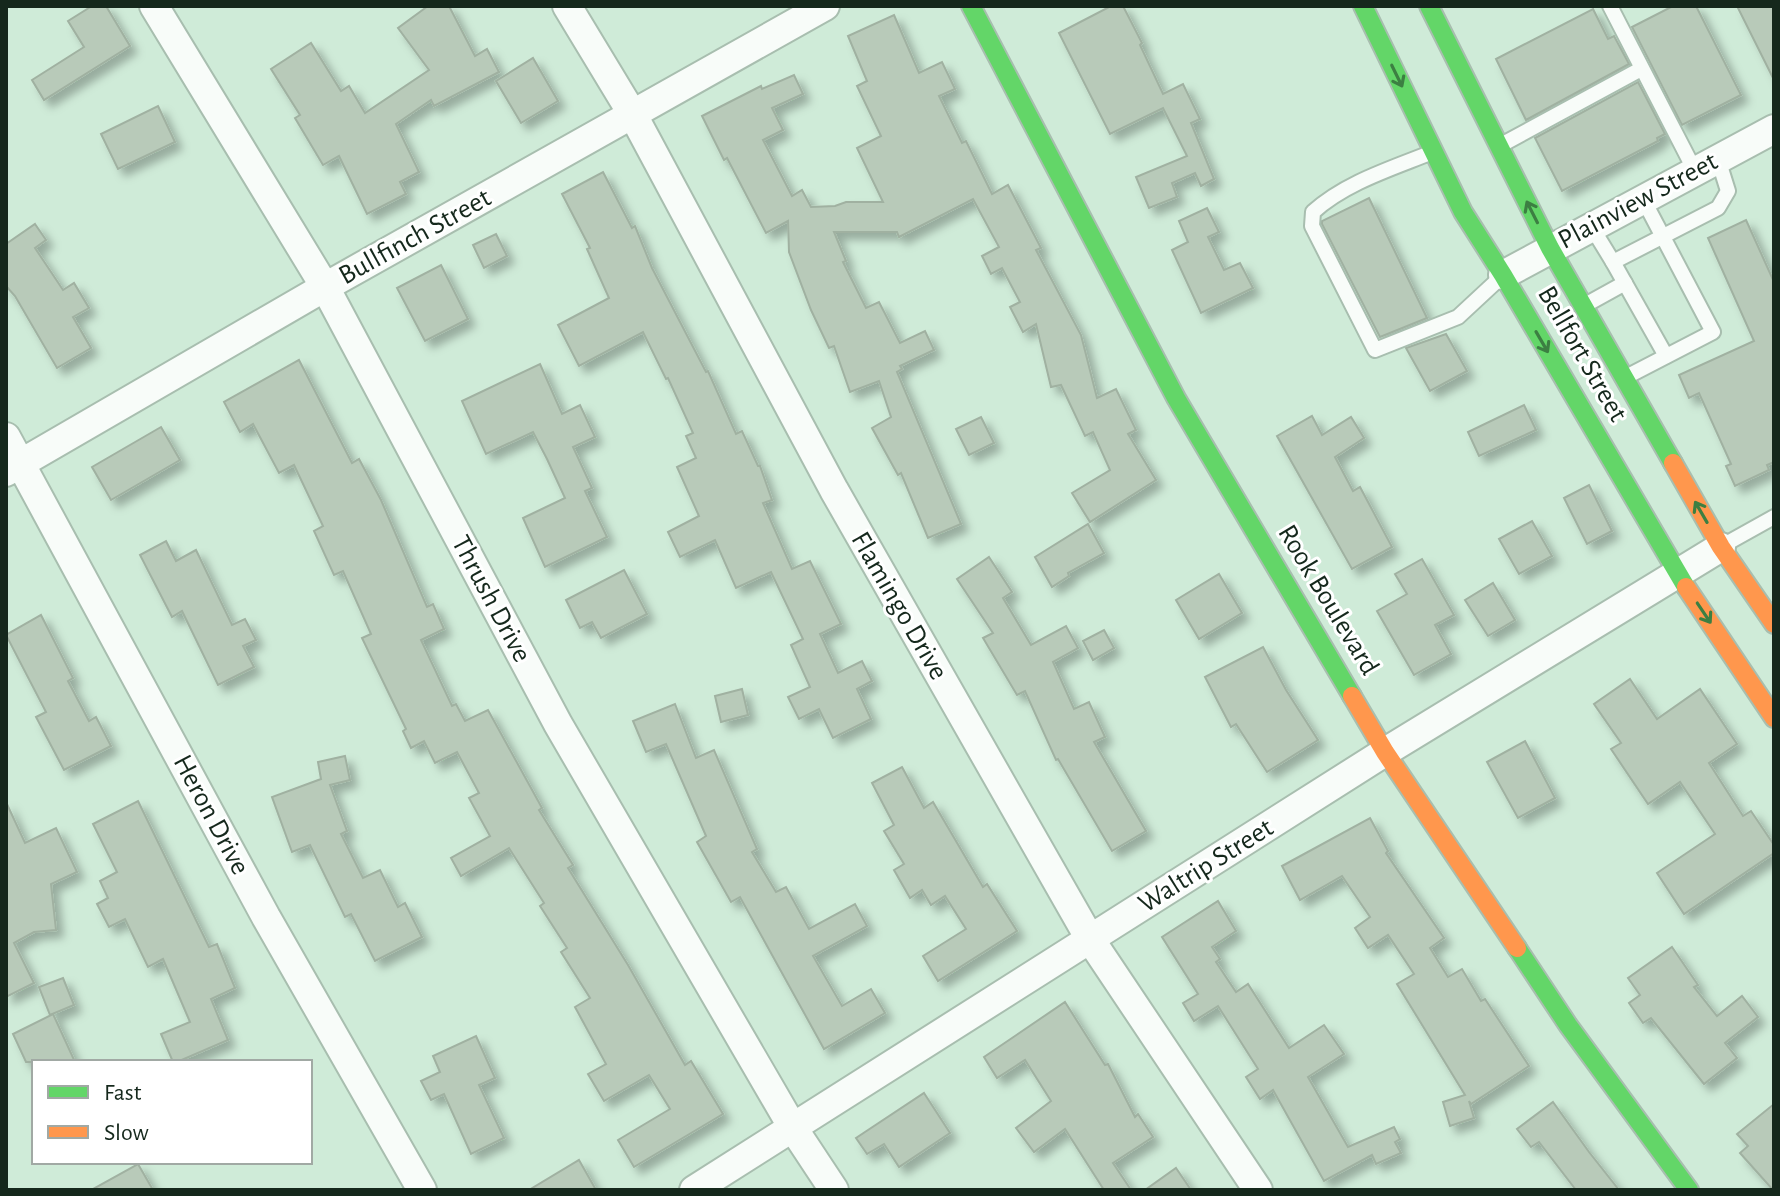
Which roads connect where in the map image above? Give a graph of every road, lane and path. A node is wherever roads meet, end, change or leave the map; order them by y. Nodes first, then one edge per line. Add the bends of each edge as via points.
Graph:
1 (154, 6) edge
2 (567, 6) edge
3 (825, 6) edge
4 (971, 6) edge
5 (1363, 6) edge
6 (1429, 6) edge
7 (1610, 6) edge
8 (1641, 69) junction
9 (633, 115) junction
10 (1774, 129) edge
11 (1499, 146) junction
12 (1433, 151) junction
13 (1707, 165) junction
14 (1643, 199) junction
15 (1591, 226) junction
16 (1663, 237) junction
17 (1550, 248) junction
18 (1613, 262) junction
19 (1503, 275) junction
20 (1625, 283) junction
21 (325, 287) junction
22 (1583, 306) junction
23 (1666, 356) junction
24 (1624, 378) junction
25 (6, 437) edge
26 (14, 468) edge
27 (1774, 517) edge
28 (1721, 547) junction
29 (1677, 573) junction
30 (1774, 624) edge
31 (1774, 718) edge
32 (1385, 752) junction
33 (1090, 939) junction
34 (793, 1128) junction
35 (422, 1190) edge
36 (694, 1190) edge
37 (834, 1190) edge
38 (1258, 1190) edge
39 (1689, 1190) edge

1 - 21 street, Thrush Drive
2 - 9 street, Flamingo Drive
3 - 9 street, Bullfinch Street
4 - 32 main road, Rook Boulevard via 1176,398
5 -> 12 main road, Bellfort Street
6 - 11 main road, Bellfort Street
7 - 8 lane
8 - 11 lane
8 - 13 lane
9 - 21 street, Bullfinch Street
9 - 33 street, Flamingo Drive via 834,490
10 - 13 street, Plainview Street
17 -> 11 main road, Bellfort Street
12 - 19 main road, Bellfort Street
12 - 19 lane via 1376,174 1313,212 1312,226 1375,350 1458,317
13 - 14 street, Plainview Street
13 - 16 lane via 1728,191 1718,208
14 - 15 street, Plainview Street
14 - 16 lane
15 - 17 street, Plainview Street
15 - 18 lane
16 - 18 lane
16 - 23 lane via 1713,332
17 - 19 street, Plainview Street
17 - 22 main road, Bellfort Street
18 - 20 lane
19 -> 29 main road, Bellfort Street
20 - 22 lane
20 - 23 lane
21 - 26 street, Bullfinch Street
21 - 34 street, Thrush Drive via 558,724
22 - 24 main road, Bellfort Street
23 - 24 lane
28 -> 24 main road, Bellfort Street
25 - 26 street, Heron Drive
26 - 35 street, Heron Drive
27 - 28 lane
28 - 29 street, Waltrip Street
28 - 30 main road, Bellfort Street
29 -> 31 main road, Bellfort Street
29 - 32 street, Waltrip Street
32 - 33 street, Waltrip Street
32 - 39 main road, Rook Boulevard via 1568,1025
33 - 34 street, Waltrip Street
33 - 38 street, Flamingo Drive
34 - 36 street, Waltrip Street
34 - 37 street, Thrush Drive

